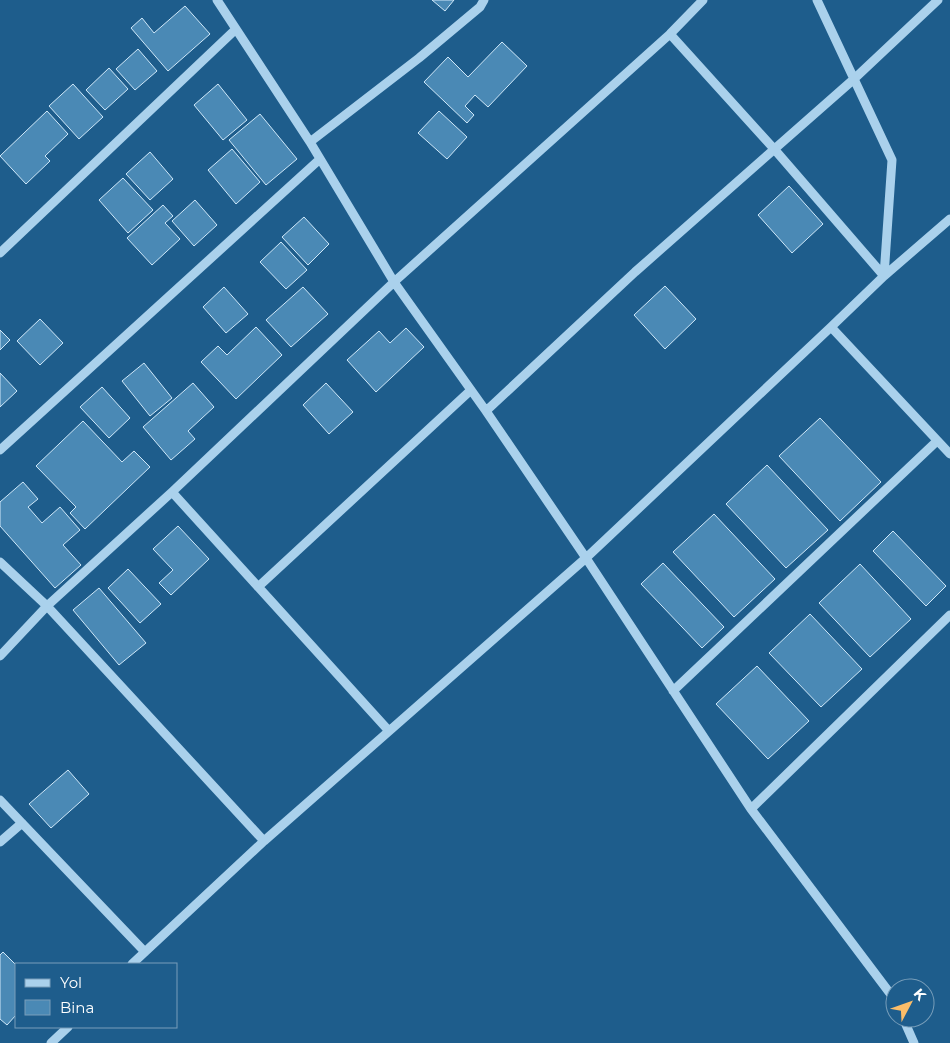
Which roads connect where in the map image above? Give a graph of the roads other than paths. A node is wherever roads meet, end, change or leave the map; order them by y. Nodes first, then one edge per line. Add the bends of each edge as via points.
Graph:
1 (217, 0) edge
2 (484, 0) edge
3 (703, 0) edge
4 (817, 0) edge
5 (938, 0) edge
6 (236, 29) junction
7 (670, 34) junction
8 (854, 79) junction
9 (310, 142) junction
10 (775, 150) junction
11 (320, 159) junction
12 (950, 219) edge
13 (0, 253) edge
14 (884, 276) junction
15 (394, 282) junction
16 (831, 327) junction
17 (471, 390) junction
18 (486, 411) junction
19 (937, 442) junction
20 (0, 450) edge
21 (950, 454) edge
22 (172, 492) junction
23 (586, 558) junction
24 (0, 562) edge
25 (258, 587) junction
26 (47, 606) junction
27 (950, 615) edge
28 (0, 656) edge
29 (673, 691) junction
30 (389, 731) junction
31 (0, 800) edge
32 (751, 810) junction
33 (22, 823) junction
34 (264, 841) junction
35 (0, 842) edge
36 (144, 952) junction
37 (133, 963) edge
38 (885, 987) edge
39 (67, 1028) edge
40 (907, 1028) edge
41 (51, 1043) edge
42 (914, 1043) edge

1 - 6 street
2 - 9 street via 480,7 419,58
3 - 7 street
4 - 8 street
5 - 8 street
6 - 9 street
6 - 13 street
7 - 10 street
7 - 15 street
8 - 10 street
8 - 14 street via 892,160
9 - 11 street
10 - 14 street
10 - 18 street via 635,272
11 - 15 street
11 - 20 street
12 - 14 street
14 - 16 street
15 - 17 street
15 - 22 street
16 - 19 street
16 - 23 street
17 - 18 street
17 - 25 street
18 - 23 street
19 - 21 street
19 - 29 street
22 - 25 street
22 - 26 street
23 - 29 street
23 - 30 street
24 - 26 street
25 - 30 street
26 - 28 street
26 - 34 street
27 - 32 street
29 - 32 street
30 - 34 street
31 - 33 street
32 - 38 street
33 - 35 street
33 - 36 street
34 - 36 street
36 - 37 street
39 - 41 street
40 - 42 street

